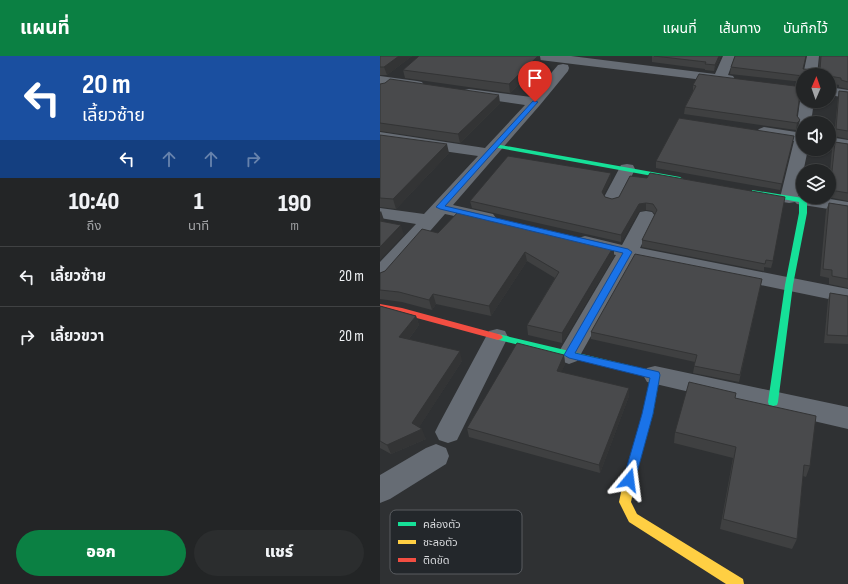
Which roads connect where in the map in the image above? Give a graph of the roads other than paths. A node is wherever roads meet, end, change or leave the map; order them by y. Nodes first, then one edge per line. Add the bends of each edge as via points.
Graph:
1 (540, 56) edge
2 (813, 56) edge
3 (729, 57) dead end
4 (588, 59) edge
5 (559, 61) edge
6 (811, 68) edge
7 (406, 69) edge
8 (720, 78) junction
9 (743, 80) edge
10 (383, 83) edge
11 (428, 87) edge
12 (458, 91) edge
13 (836, 92) edge
14 (848, 94) edge
15 (535, 102) junction
16 (749, 130) edge
17 (380, 137) edge
18 (796, 137) edge
19 (836, 143) edge
20 (848, 145) edge
21 (492, 150) junction
22 (627, 169) junction
23 (689, 180) edge
24 (743, 190) edge
25 (612, 199) edge
26 (796, 199) edge
27 (798, 204) edge
28 (828, 204) edge
29 (848, 207) edge
30 (380, 213) edge
31 (434, 214) junction
32 (646, 216) dead end
33 (508, 223) edge
34 (568, 238) edge
35 (628, 252) junction
36 (380, 275) edge
37 (789, 285) junction
38 (848, 296) edge
39 (380, 307) edge
40 (497, 337) junction
41 (569, 355) junction
42 (655, 375) junction
43 (773, 402) junction
44 (848, 418) edge
45 (448, 432) dead end
46 (436, 456) dead end
47 (380, 490) edge
48 (738, 584) edge

1 - 5 street
2 - 6 street
3 - 8 street
4 - 5 street
4 - 8 street
5 - 15 street
7 - 10 street
8 - 9 street
10 - 11 street
12 - 15 street
13 - 14 street
15 - 21 street
16 - 18 street
17 - 21 street
19 - 20 street
21 - 22 street
21 - 31 street
22 - 23 street
22 - 25 street
24 - 26 street
27 - 37 street via 803,213
28 - 29 street
30 - 31 street
31 - 33 street
31 - 36 street
32 - 35 street
34 - 35 street
35 - 37 street
35 - 41 street
37 - 38 street
37 - 43 street
39 - 40 street
40 - 41 street
40 - 45 street
41 - 42 street
42 - 43 street
42 - 48 street via 648,414 625,502 633,518
43 - 44 street
46 - 47 street

